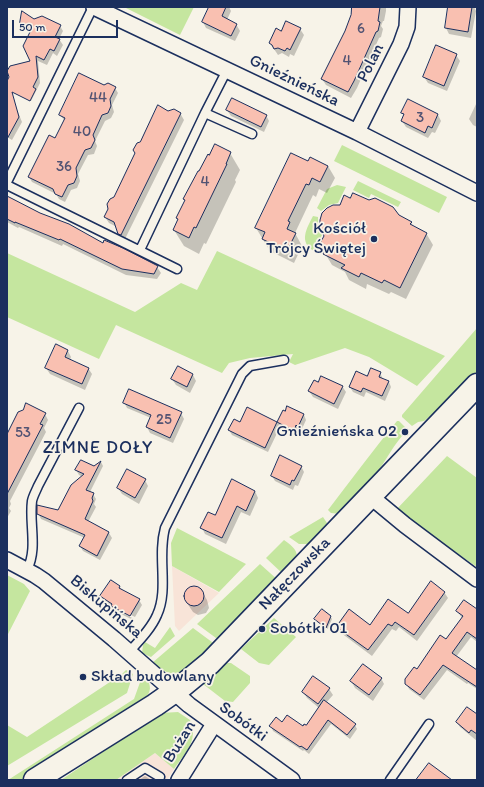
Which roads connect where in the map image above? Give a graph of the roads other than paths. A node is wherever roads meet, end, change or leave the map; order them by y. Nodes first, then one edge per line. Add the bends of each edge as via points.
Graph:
1 (94, 7) edge
2 (408, 7) edge
3 (227, 70) junction
4 (205, 113) junction
5 (357, 132) junction
6 (252, 134) dead end
7 (7, 182) edge
8 (7, 185) edge
9 (477, 193) edge
10 (140, 250) junction
11 (178, 269) dead end
12 (284, 360) dead end
13 (477, 385) edge
14 (79, 408) dead end
15 (370, 496) junction
16 (7, 560) edge
17 (27, 570) junction
18 (477, 579) edge
19 (129, 652) junction
20 (174, 692) junction
21 (214, 724) junction
22 (429, 724) dead end
23 (35, 780) edge
24 (127, 780) edge
25 (159, 780) edge
26 (179, 780) edge
27 (292, 780) edge
28 (390, 780) edge

1 - 3 street, Gnieźnieńska
1 - 7 lane
2 - 5 street, Polan via 407,27 401,44
3 - 4 lane
3 - 5 street, Gnieźnieńska
4 - 6 lane
4 - 10 lane
5 - 9 street, Gnieźnieńska
8 - 10 lane
10 - 11 lane
12 - 19 lane via 250,366 242,374 165,528 161,552 161,603 150,628
13 - 15 main road, Nałęczowska
14 - 17 lane via 32,499 32,552
15 - 18 street
15 - 20 main road, Nałęczowska via 210,663
16 - 17 street, Biskupińska
17 - 19 street, Biskupińska via 64,597
19 - 20 street, Biskupińska
20 - 21 street, Sobótki
20 - 23 main road, Nałęczowska
21 - 26 street, Bużan
21 - 27 street, Sobótki
22 - 28 lane
24 - 25 lane via 145,768 160,777

